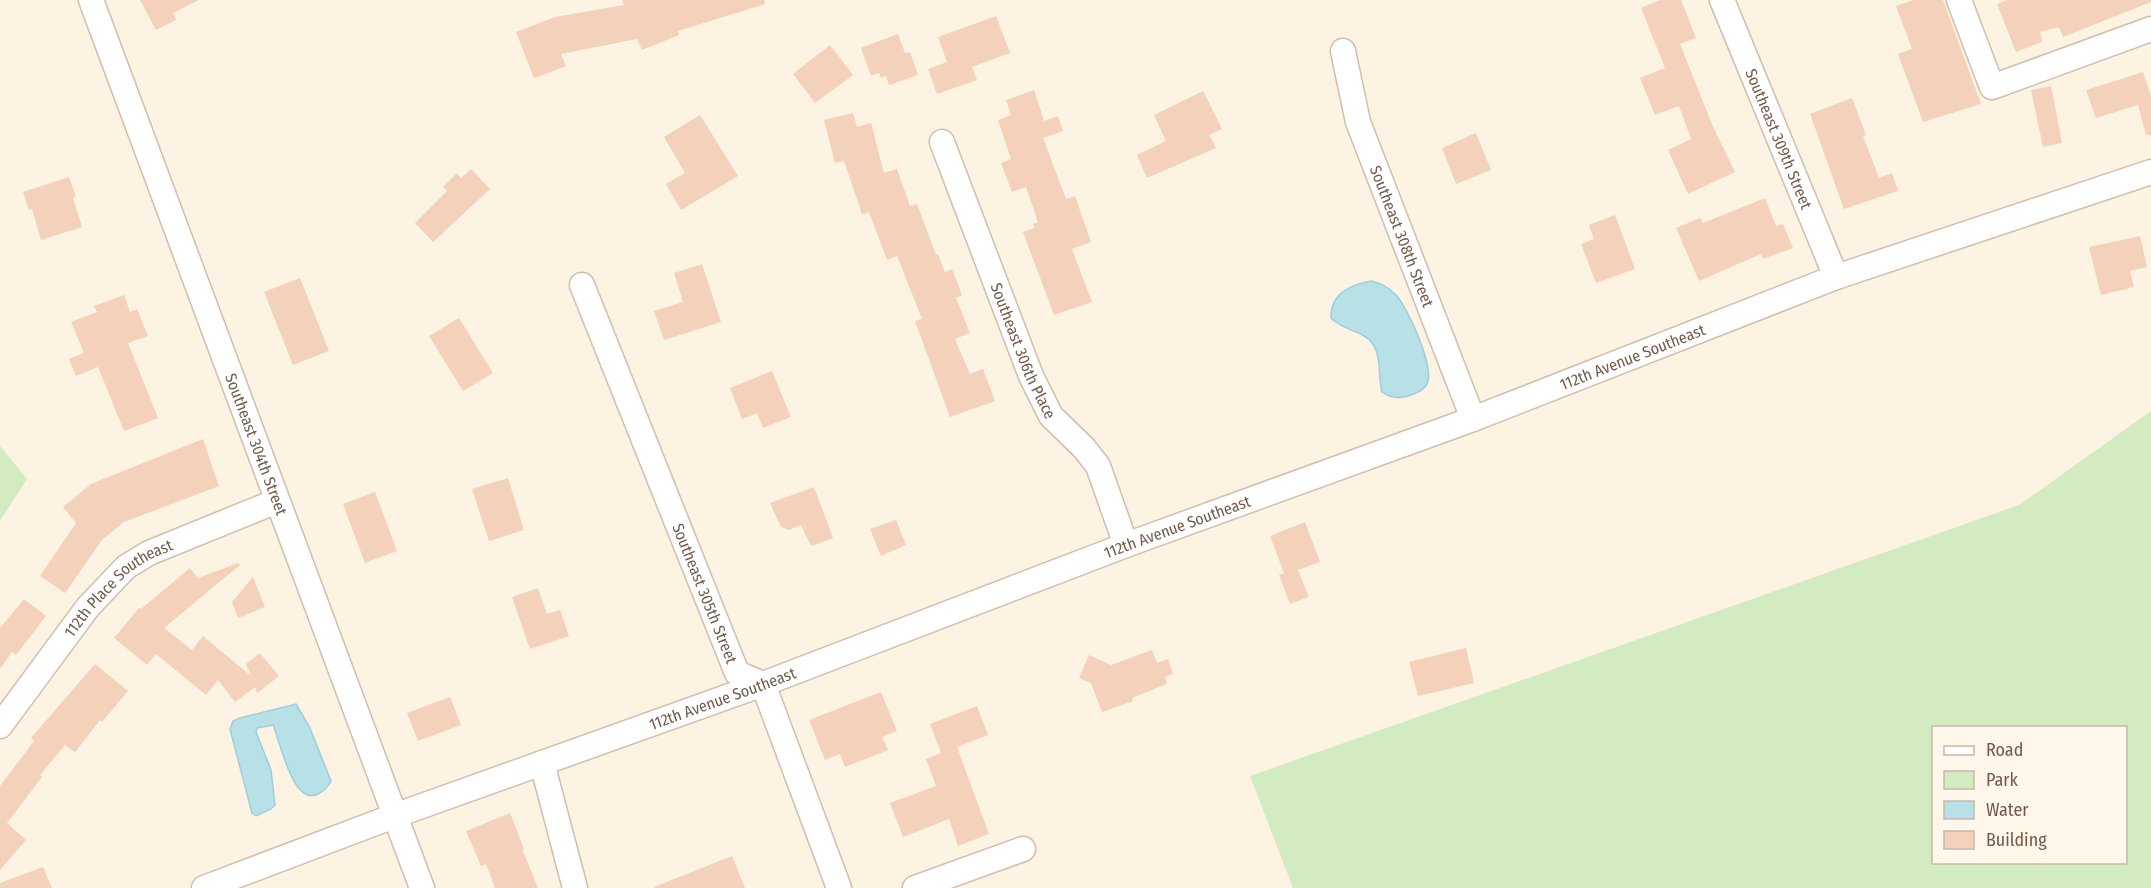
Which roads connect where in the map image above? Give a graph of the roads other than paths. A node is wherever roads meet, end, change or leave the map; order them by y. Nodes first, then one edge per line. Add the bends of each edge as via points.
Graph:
1 (91, 0) edge
2 (1722, 0) edge
3 (1959, 0) edge
4 (2151, 29) edge
5 (1343, 51) dead end
6 (942, 142) dead end
7 (2151, 171) edge
8 (1836, 277) junction
9 (582, 285) dead end
10 (1473, 419) junction
11 (277, 501) junction
12 (1126, 545) junction
13 (763, 684) junction
14 (0, 726) edge
15 (542, 763) junction
16 (394, 816) junction
17 (1023, 849) dead end
18 (204, 888) edge
19 (422, 888) edge
20 (575, 888) edge
21 (839, 888) edge
22 (915, 888) edge

1 - 11 street, Southeast 304th Street
2 - 8 street, Southeast 309th Street
3 - 4 street via 1992,87
5 - 10 street, Southeast 308th Street via 1358,122
6 - 12 street, Southeast 306th Place via 1030,376 1051,416 1098,465
7 - 8 street, 112th Avenue Southeast
8 - 10 street, 112th Avenue Southeast
9 - 13 street, Southeast 305th Street via 737,673
10 - 12 street, 112th Avenue Southeast
11 - 14 street, 112th Place Southeast via 149,553 126,567 88,607
11 - 16 street, Southeast 304th Street
12 - 13 street, 112th Avenue Southeast
13 - 15 street, 112th Avenue Southeast
13 - 21 street
15 - 16 street, 112th Avenue Southeast
15 - 20 street
16 - 18 street, 112th Avenue Southeast
16 - 19 street, Southeast 304th Street
17 - 22 street

